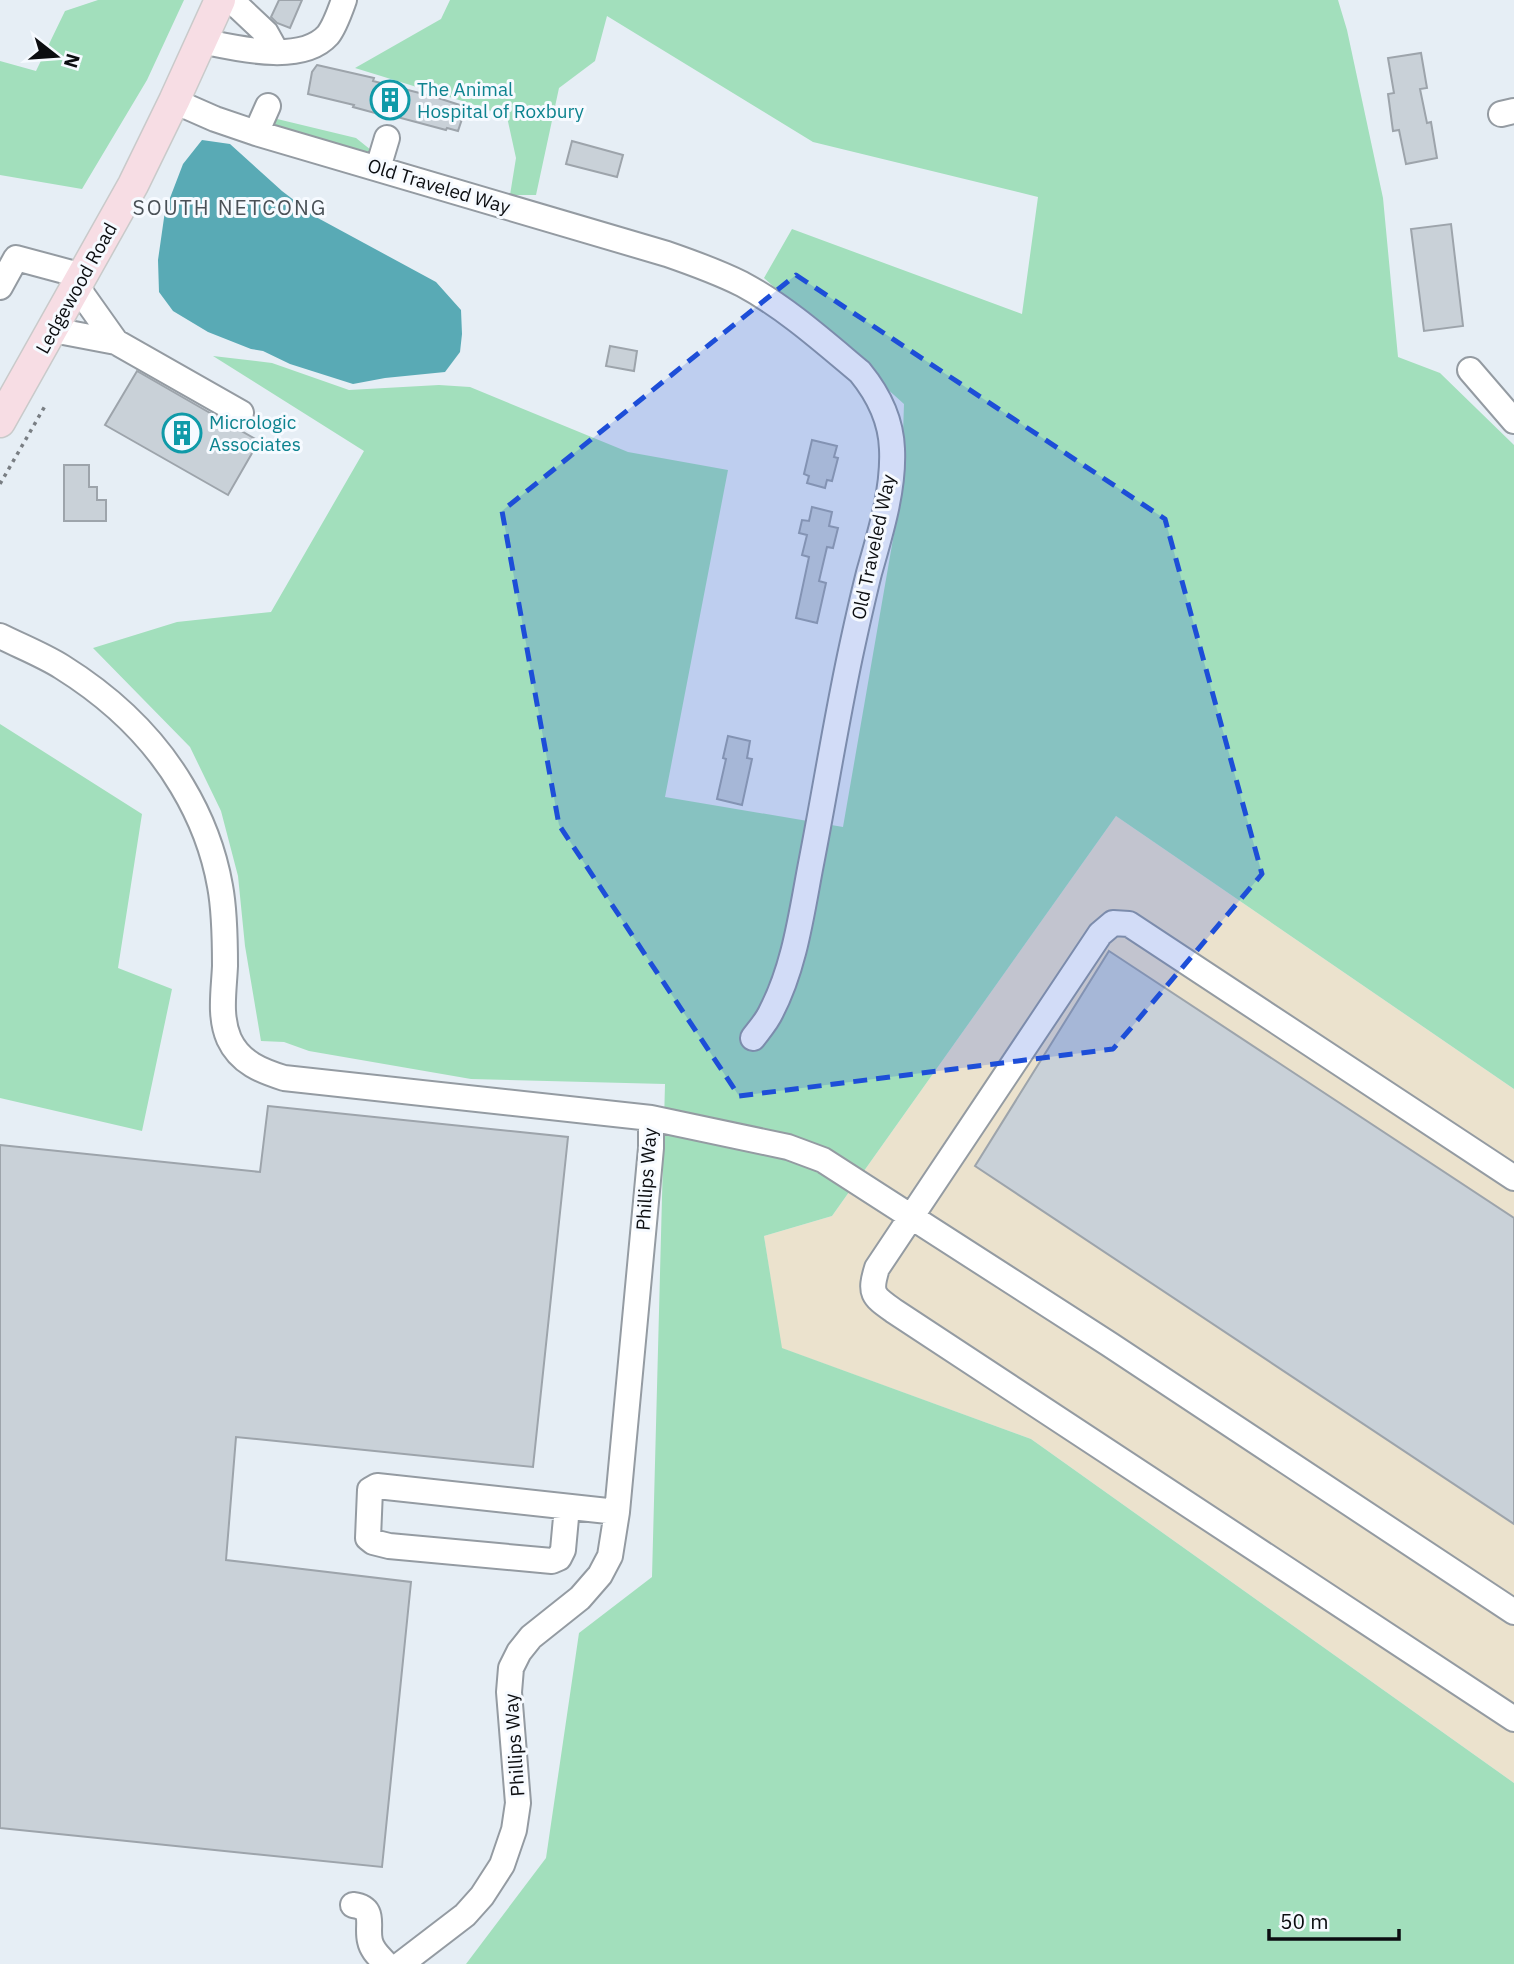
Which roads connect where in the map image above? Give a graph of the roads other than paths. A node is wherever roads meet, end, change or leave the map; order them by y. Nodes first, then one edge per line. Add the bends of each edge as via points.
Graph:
1 (220, 0) edge
2 (232, 0) edge
3 (344, 0) edge
4 (201, 41) junction
5 (276, 51) junction
6 (174, 101) junction
7 (268, 106) dead end
8 (256, 133) junction
9 (387, 138) dead end
10 (378, 168) junction
11 (8, 254) edge
12 (80, 282) junction
13 (0, 287) edge
14 (52, 330) junction
15 (116, 342) junction
16 (1470, 370) dead end
17 (241, 412) dead end
18 (1514, 421) edge
19 (0, 422) edge
20 (0, 636) edge
21 (753, 1038) dead end
22 (652, 1118) junction
23 (1514, 1178) edge
24 (911, 1217) junction
25 (567, 1507) junction
26 (617, 1512) junction
27 (1514, 1612) edge
28 (1514, 1719) edge
29 (353, 1905) dead end
30 (386, 1964) edge
31 (401, 1964) edge

1 - 4 main road, Ledgewood Road
2 - 5 street via 266,33
3 - 5 street via 322,39 300,50
4 - 5 street via 254,52
4 - 6 main road, Ledgewood Road
6 - 8 street, Old Traveled Way
6 - 12 main road, Ledgewood Road
7 - 8 street
8 - 10 street, Old Traveled Way
9 - 10 street
10 - 21 street, Old Traveled Way via 667,254 724,276 783,310 822,340 860,372 883,408 892,451 881,530 849,658 788,970 771,1013
11 - 12 street
11 - 13 street
12 - 14 main road, Ledgewood Road
12 - 15 street
14 - 15 street
14 - 19 main road, Ledgewood Road
15 - 17 street
16 - 18 street
20 - 22 street, Phillips Way via 61,666 94,689 142,731 183,788 211,849 220,887 225,1025 230,1042 249,1063 284,1078
22 - 24 street via 788,1147 824,1160
22 - 26 street, Phillips Way
23 - 24 street via 1129,924 1113,923 1100,934
24 - 27 street
24 - 28 street via 877,1268 872,1285 877,1299
25 - 25 street via 377,1486 370,1490 368,1538 390,1546 552,1561 559,1559 563,1550
25 - 26 street
26 - 31 street, Phillips Way via 610,1556 600,1575 580,1598 531,1637 512,1668 509,1692 519,1803 502,1865 465,1915
29 - 30 street via 365,1909 369,1916 370,1943

